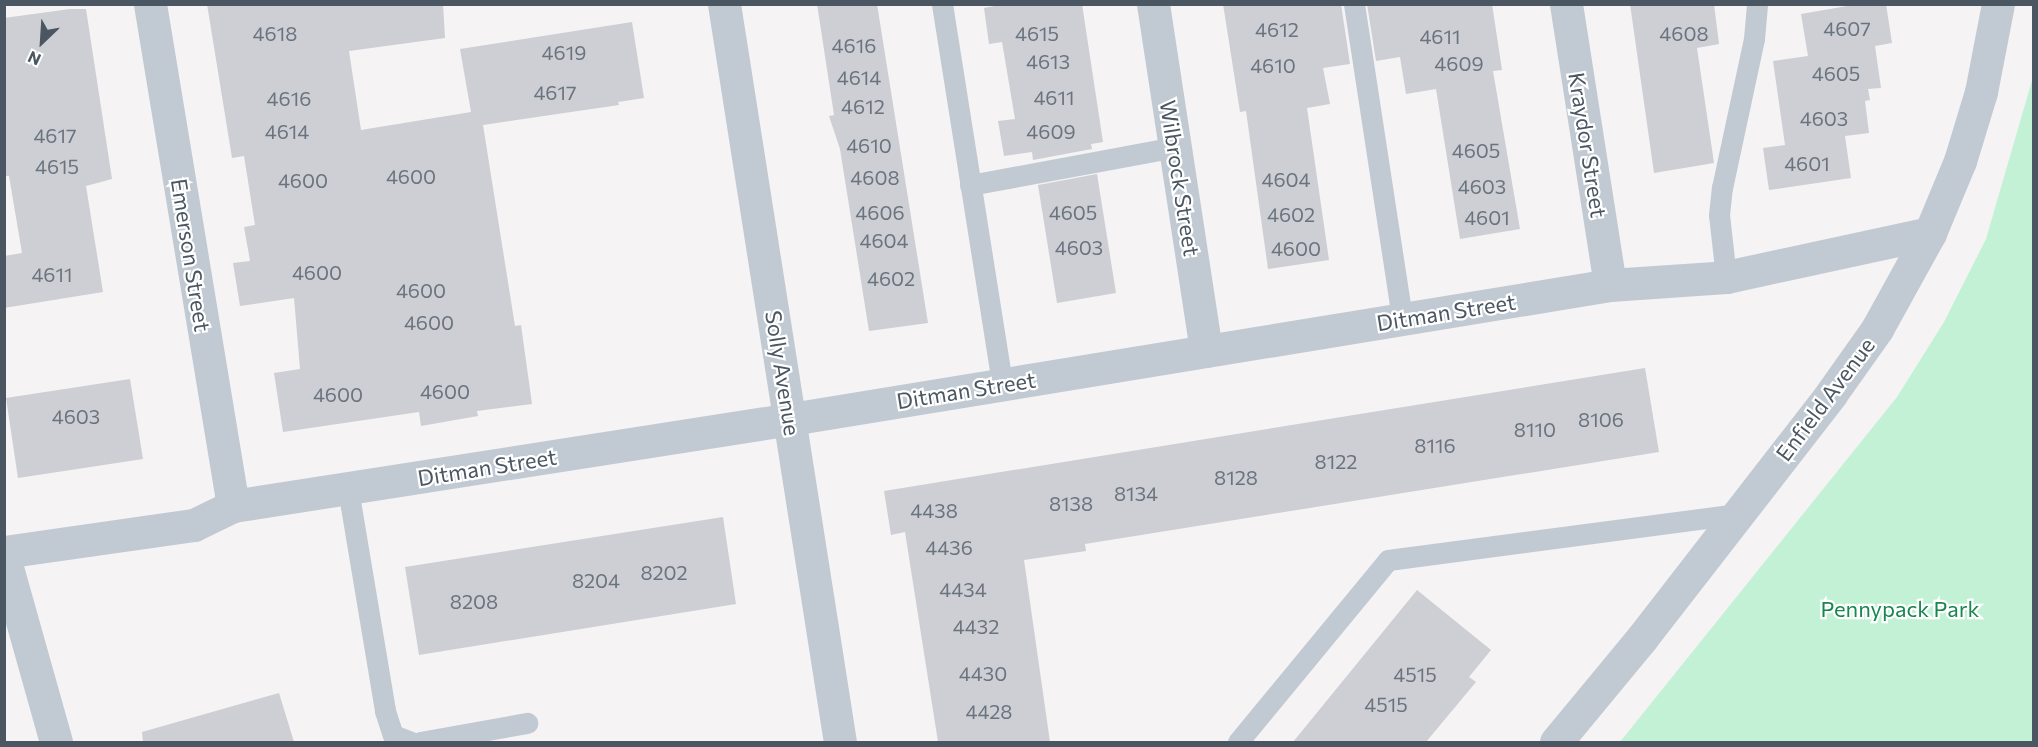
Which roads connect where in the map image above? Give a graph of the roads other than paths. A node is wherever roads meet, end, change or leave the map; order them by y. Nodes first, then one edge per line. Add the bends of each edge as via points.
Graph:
1 (150, 4) edge
2 (724, 4) edge
3 (942, 4) edge
4 (1153, 4) edge
5 (1354, 4) edge
6 (1566, 4) edge
7 (1757, 4) edge
8 (1998, 4) edge
9 (1175, 147) junction
10 (970, 185) junction
11 (1930, 232) junction
12 (1726, 277) junction
13 (1610, 285) junction
14 (1402, 319) junction
15 (1206, 351) junction
16 (1002, 384) junction
17 (791, 419) junction
18 (348, 489) junction
19 (232, 506) junction
20 (1738, 514) junction
21 (4, 552) edge
22 (4, 557) edge
23 (527, 723) dead end
24 (56, 742) edge
25 (411, 742) edge
26 (420, 742) edge
27 (840, 742) edge
28 (1238, 742) edge
29 (1556, 742) edge

1 - 19 street, Emerson Street
2 - 17 street, Solly Avenue
3 - 10 lane
4 - 9 street, Wilbrock Street
5 - 14 lane
6 - 13 street, Kraydor Street
7 - 12 lane via 1754,39 1722,188 1719,215
8 - 11 street, Enfield Avenue via 1981,92 1960,161
9 - 10 lane
9 - 15 street, Wilbrock Street
10 - 16 lane
11 - 12 street, Ditman Street
11 - 20 street, Enfield Avenue via 1877,330
12 - 13 street, Ditman Street
13 - 14 street, Ditman Street
14 - 15 street, Ditman Street
15 - 16 street, Ditman Street
16 - 17 street, Ditman Street
17 - 18 street, Ditman Street
17 - 27 street, Solly Avenue
18 - 19 street, Ditman Street
18 - 25 lane via 385,711 393,735
19 - 21 street, Ditman Street via 194,525
20 - 28 lane via 1388,560
20 - 29 street, Enfield Avenue
22 - 24 street
23 - 26 lane

